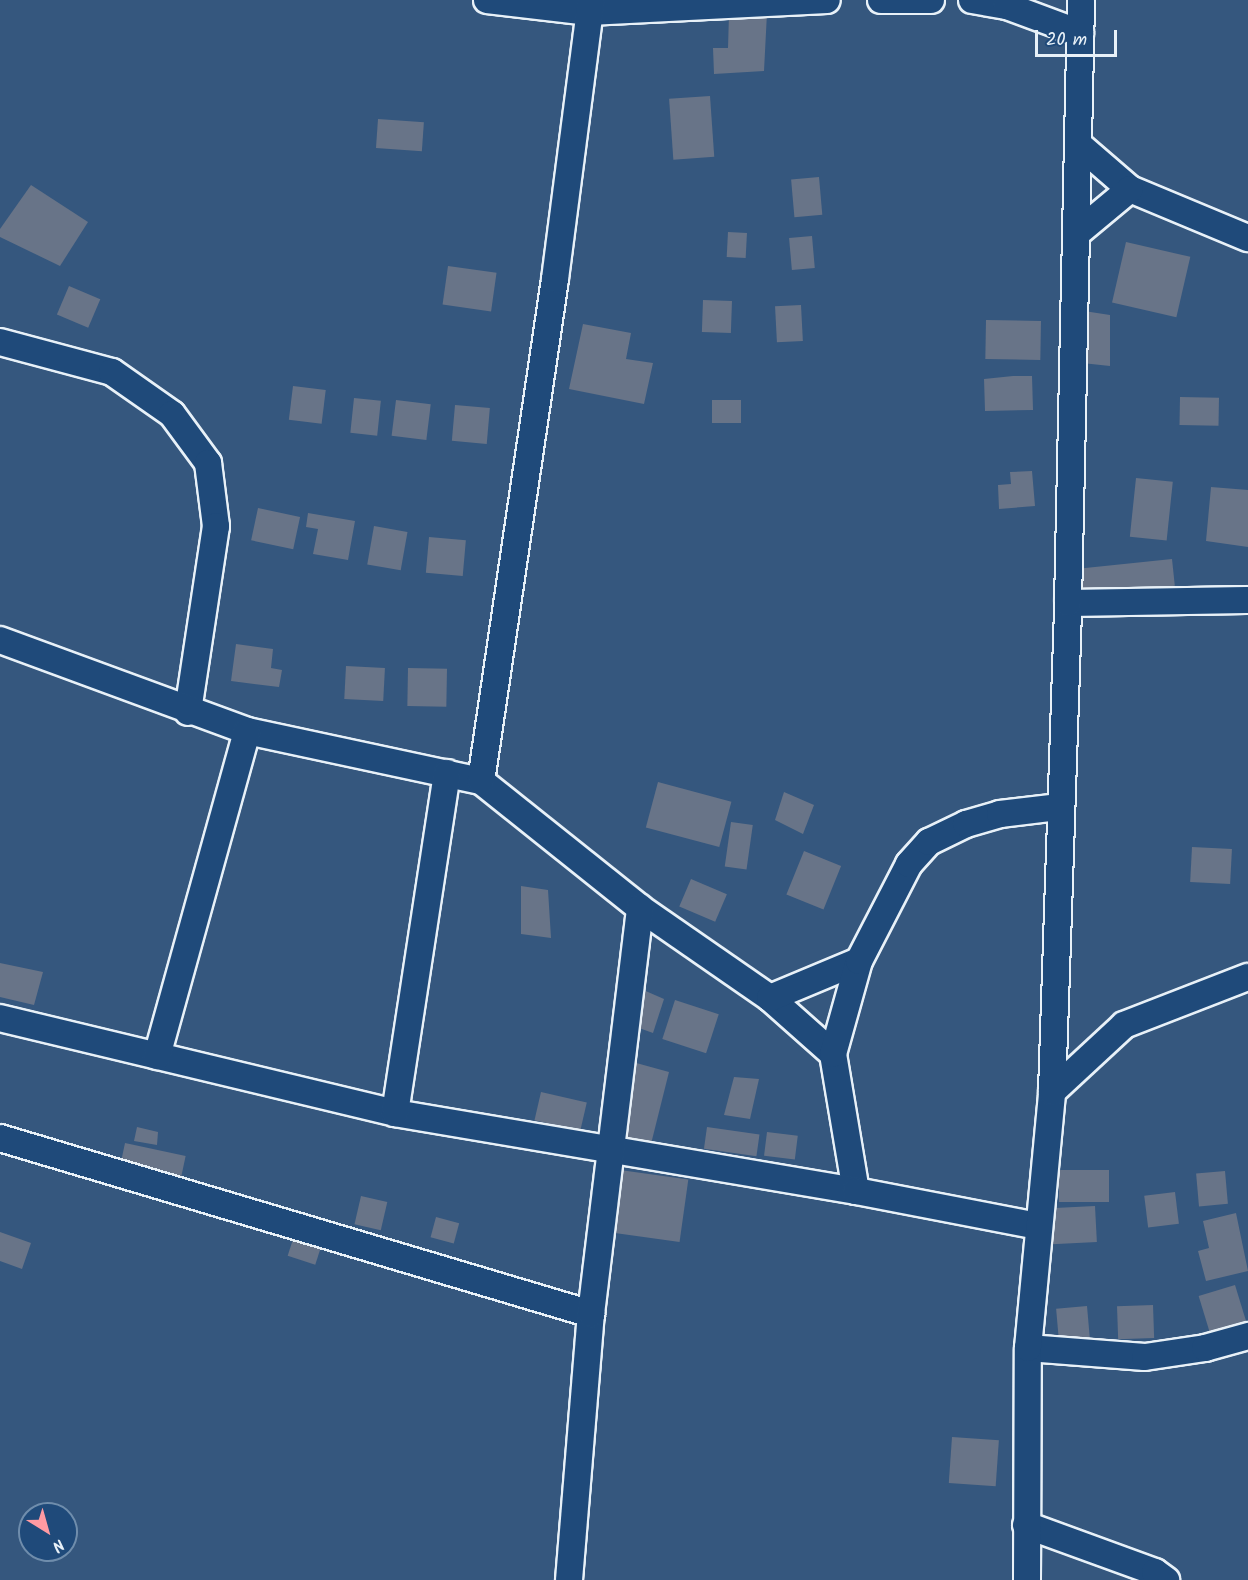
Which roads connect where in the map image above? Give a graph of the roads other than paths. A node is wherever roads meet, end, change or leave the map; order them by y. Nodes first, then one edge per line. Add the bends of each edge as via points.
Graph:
1 (488, 0) edge
2 (827, 0) edge
3 (881, 0) edge
4 (931, 0) edge
5 (972, 0) edge
6 (1081, 0) edge
7 (590, 6) edge
8 (1080, 33) junction
9 (1078, 144) junction
10 (1130, 189) junction
11 (1076, 234) junction
12 (1248, 237) edge
13 (0, 342) edge
14 (1248, 600) edge
15 (1068, 603) junction
16 (0, 640) edge
17 (188, 712) junction
18 (247, 731) junction
19 (447, 772) junction
20 (481, 781) junction
21 (1058, 807) junction
22 (640, 908) junction
23 (859, 961) junction
24 (1248, 977) edge
25 (770, 998) junction
26 (0, 1018) edge
27 (833, 1054) junction
28 (157, 1056) junction
29 (1052, 1092) junction
30 (395, 1113) junction
31 (0, 1138) edge
32 (612, 1153) junction
33 (856, 1191) junction
34 (1037, 1226) junction
35 (591, 1314) junction
36 (1248, 1336) edge
37 (1028, 1348) junction
38 (1026, 1525) junction
39 (569, 1580) edge
40 (1027, 1580) edge
41 (1166, 1580) edge

1 - 7 street
2 - 7 street
3 - 4 street
5 - 8 street via 1006,6
6 - 8 street
7 - 20 street via 553,291
8 - 9 street
9 - 10 street
9 - 11 street
10 - 11 street
10 - 12 street
11 - 15 street
13 - 17 street via 112,372 172,414 208,464 216,525
14 - 15 street
15 - 21 street
16 - 17 street
17 - 18 street
18 - 19 street
18 - 28 street
19 - 20 street
19 - 30 street
20 - 22 street
21 - 23 street via 1000,814 966,824 929,842 909,864
21 - 29 street
22 - 25 street
22 - 32 street
23 - 25 street
23 - 27 street
24 - 29 street via 1124,1025
25 - 27 street
26 - 28 street
27 - 33 street
28 - 30 street
29 - 34 street
30 - 32 street
31 - 35 street
32 - 33 street
32 - 35 street
33 - 34 street
34 - 37 street
35 - 39 street
36 - 37 street via 1205,1348 1145,1357
37 - 38 street
38 - 40 street
38 - 41 street via 1155,1572

